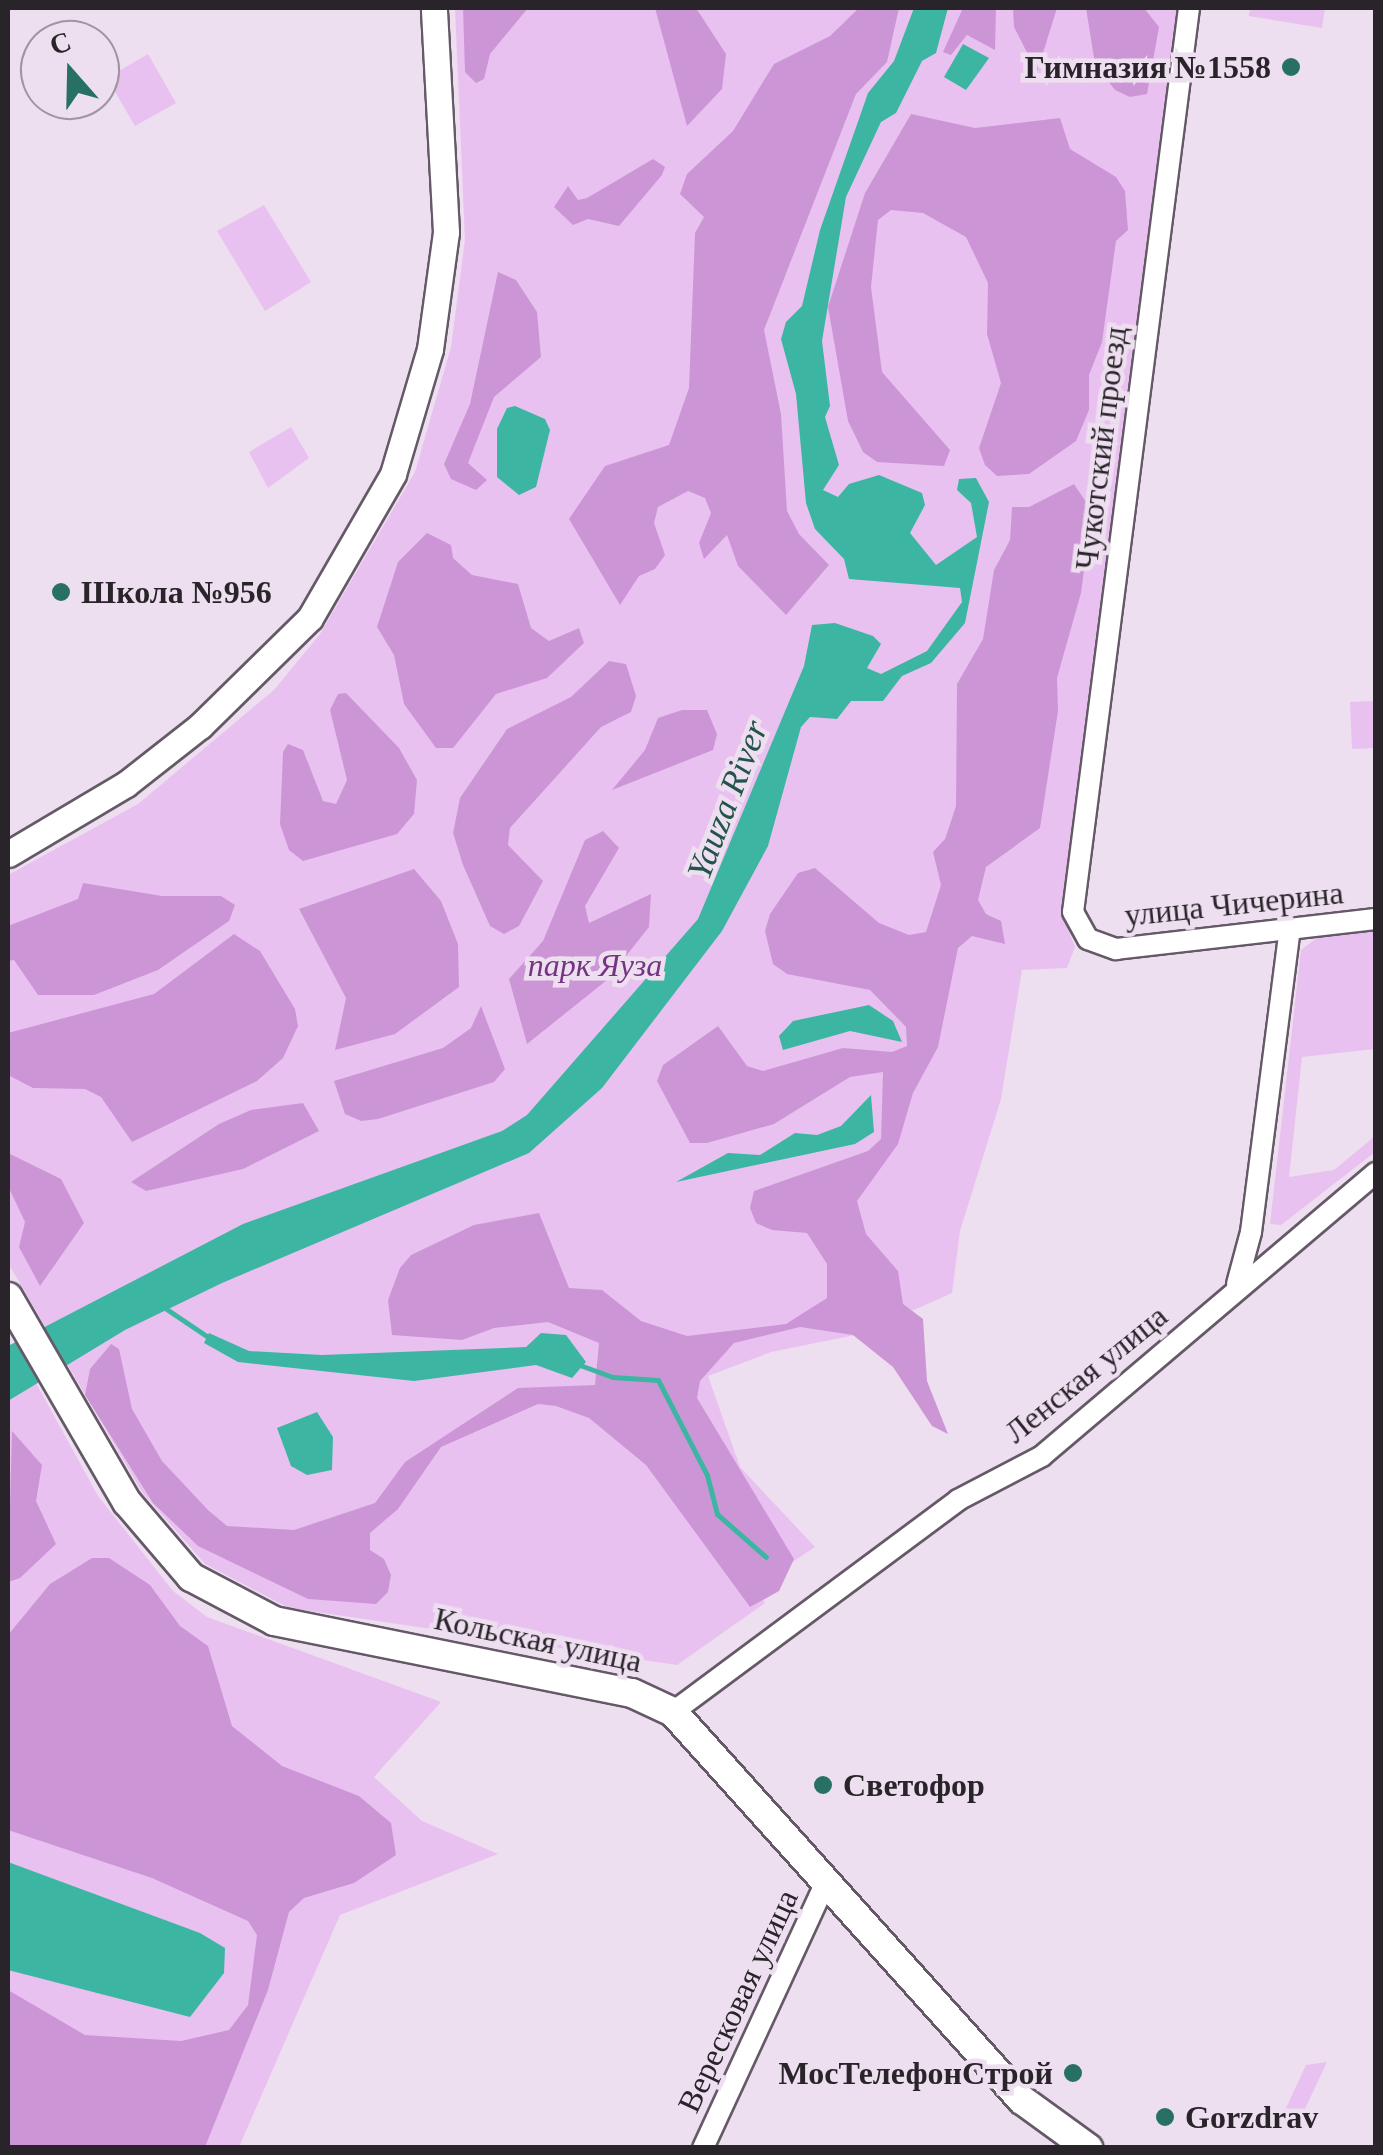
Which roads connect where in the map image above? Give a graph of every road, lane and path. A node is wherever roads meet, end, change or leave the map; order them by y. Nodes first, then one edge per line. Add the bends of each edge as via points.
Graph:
1 (434, 8) edge
2 (1188, 8) edge
3 (8, 854) edge
4 (1072, 897) joint
5 (1376, 918) edge
6 (1290, 928) junction
7 (1376, 1174) edge
8 (1237, 1284) junction
9 (11, 1302) edge
10 (673, 1712) junction
11 (827, 1880) junction
12 (702, 2148) edge
13 (1088, 2148) edge

1 - 3 street via 446,232 430,349 393,474 310,618 200,726 141,772
2 - 4 street, Чукотский проезд
4 - 6 street, улица Чичерина via 1088,939 1116,949
5 - 6 street, улица Чичерина
6 - 8 street via 1252,1232
7 - 8 street, Ленская улица
8 - 10 street, Ленская улица via 1042,1456 958,1500
9 - 10 main road, Кольская улица via 156,1539 191,1576 232,1602 274,1622 632,1693
10 - 11 main road, Кольская улица
11 - 12 street, Вересковая улица
11 - 13 main road, Кольская улица via 1022,2100

